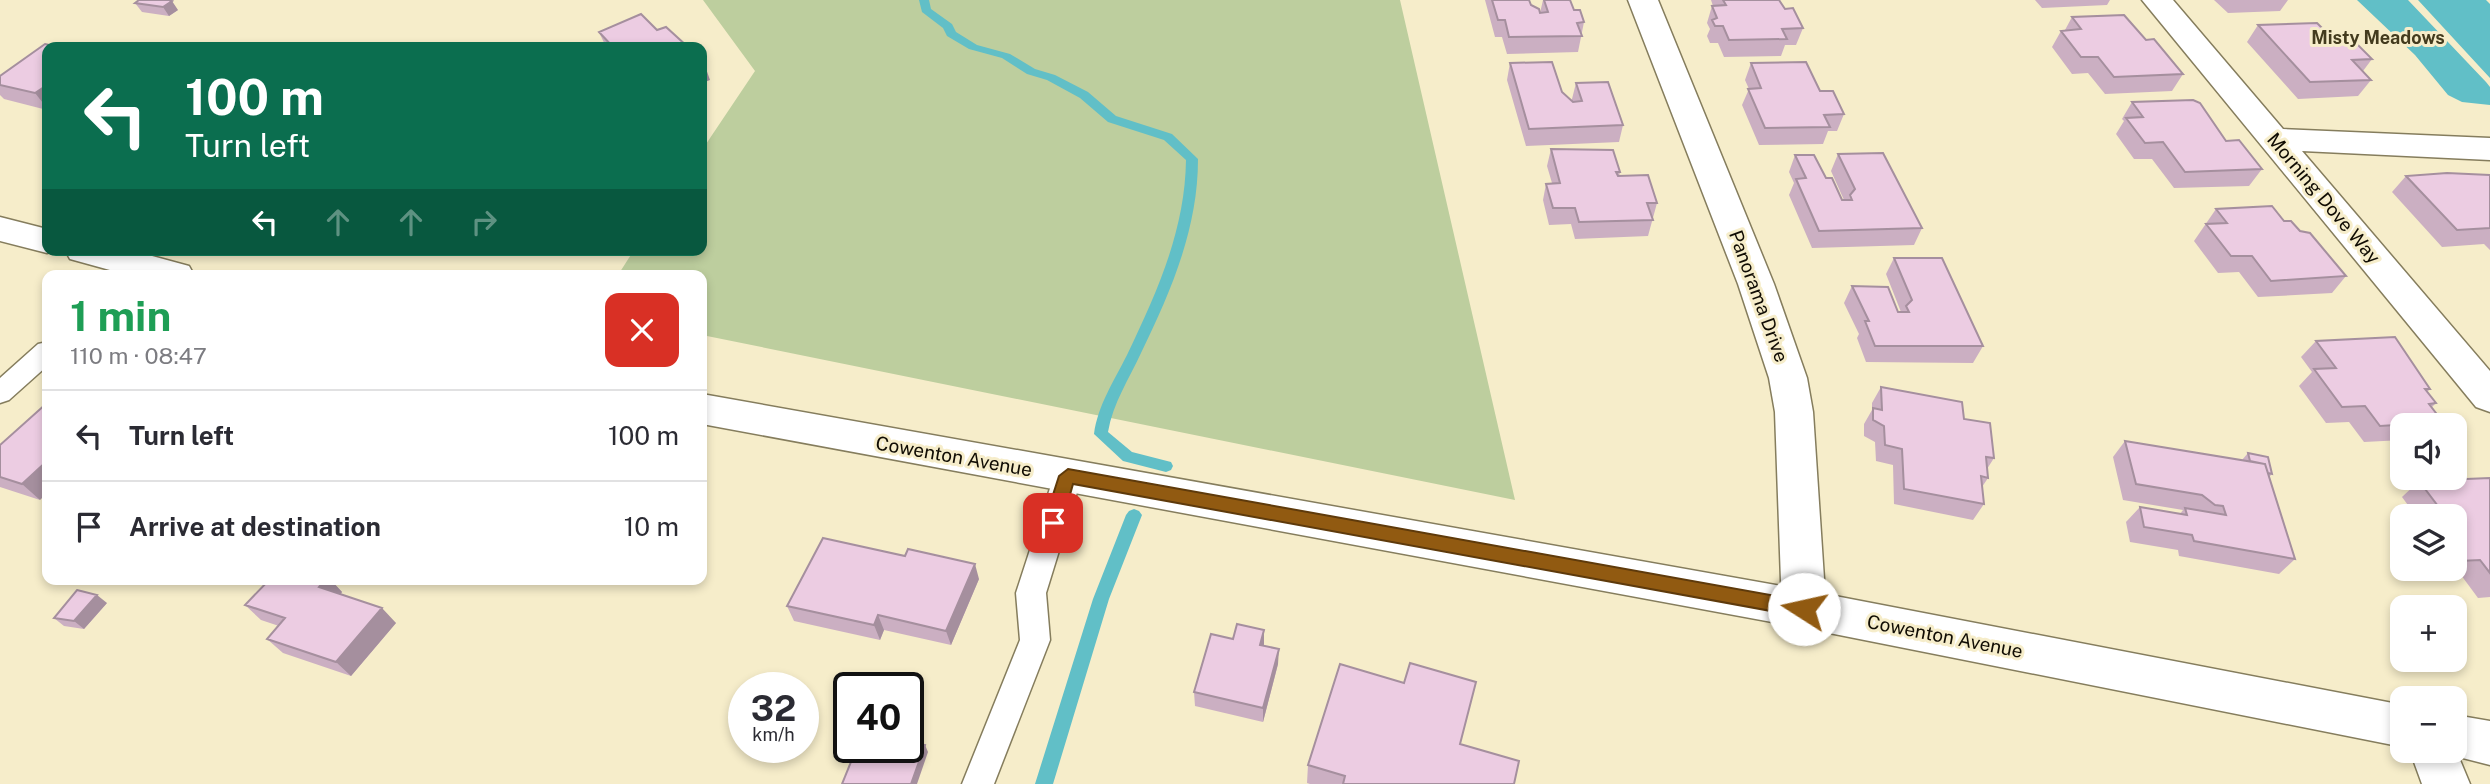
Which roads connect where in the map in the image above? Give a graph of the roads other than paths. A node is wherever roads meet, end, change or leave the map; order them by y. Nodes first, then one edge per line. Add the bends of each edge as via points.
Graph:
1 (1643, 0) edge
2 (2157, 0) edge
3 (2274, 139) junction
4 (2490, 149) edge
5 (0, 229) edge
6 (42, 240) edge
7 (101, 256) edge
8 (145, 270) edge
9 (42, 355) edge
10 (0, 393) edge
11 (2490, 397) edge
12 (707, 410) edge
13 (1068, 476) junction
14 (1804, 609) junction
15 (2390, 723) edge
16 (2467, 739) edge
17 (2490, 743) edge
18 (2438, 763) edge
19 (978, 784) edge
20 (2446, 784) edge

1 - 14 street, Panorama Drive via 1756,284 1788,378 1794,412
2 - 3 street, Morning Dove Way
3 - 4 street
3 - 11 street, Morning Dove Way
5 - 6 street
7 - 8 street
9 - 10 lane
12 - 13 street, Cowenton Avenue
13 - 14 street, Cowenton Avenue
13 - 19 lane via 1031,593 1035,640
14 - 15 street, Cowenton Avenue
16 - 17 street
18 - 20 street

